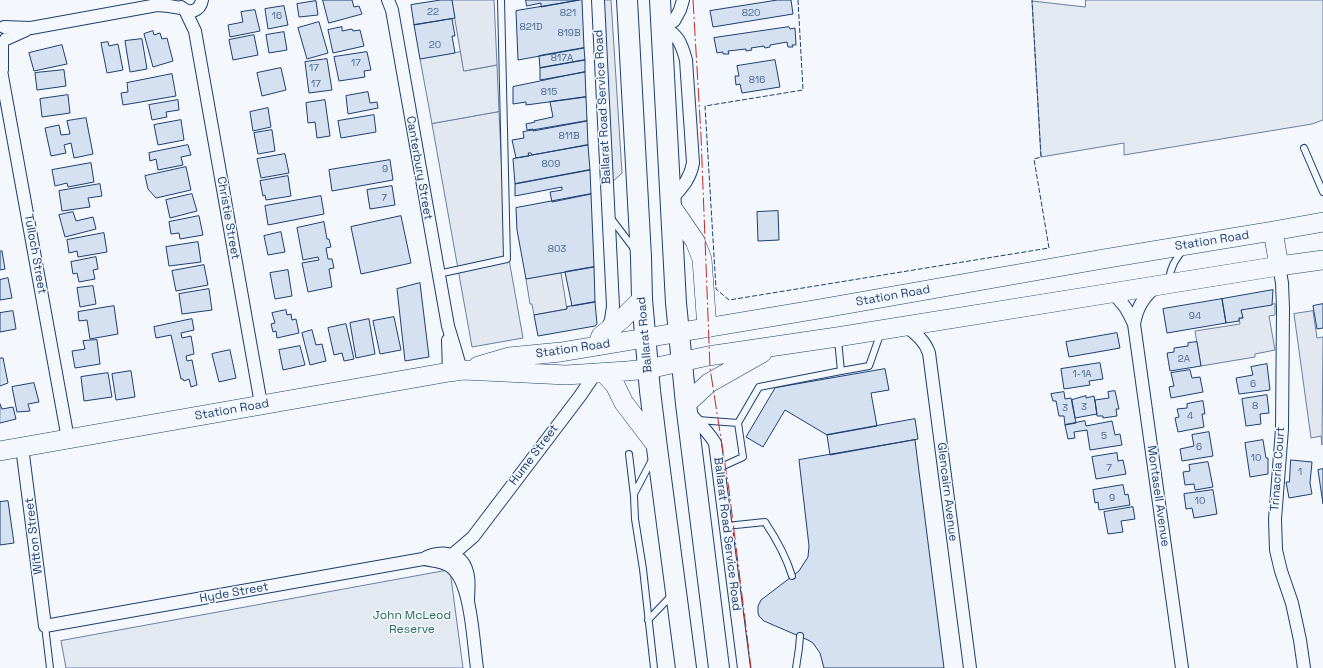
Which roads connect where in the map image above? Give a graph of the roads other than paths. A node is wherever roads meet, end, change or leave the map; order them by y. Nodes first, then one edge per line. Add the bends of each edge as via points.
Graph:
1 (170, 0) edge
2 (501, 0) edge
3 (598, 0) edge
4 (627, 0) edge
5 (660, 0) edge
6 (683, 0) edge
7 (203, 3) edge
8 (390, 3) edge
9 (157, 6) junction
10 (181, 6) edge
11 (662, 26) junction
12 (195, 31) junction
13 (2, 36) edge
14 (1, 67) edge
15 (1304, 148) dead end
16 (1323, 192) edge
17 (671, 203) junction
18 (608, 214) junction
19 (1323, 222) edge
20 (1273, 232) junction
21 (1188, 245) junction
22 (641, 257) junction
23 (1323, 260) edge
24 (1279, 266) junction
25 (438, 274) junction
26 (1163, 285) junction
27 (1111, 293) junction
28 (642, 299) junction
29 (1134, 324) junction
30 (906, 326) junction
31 (707, 328) junction
32 (882, 329) junction
33 (679, 332) junction
34 (838, 337) junction
35 (645, 338) junction
36 (601, 340) junction
37 (772, 347) junction
38 (682, 361) junction
39 (648, 369) junction
40 (458, 371) junction
41 (841, 371) junction
42 (600, 374) junction
43 (262, 404) junction
44 (690, 412) junction
45 (738, 423) junction
46 (68, 439) junction
47 (657, 446) junction
48 (22, 447) junction
49 (0, 451) edge
50 (629, 454) dead end
51 (719, 468) junction
52 (634, 496) junction
53 (726, 526) junction
54 (456, 562) junction
55 (792, 576) dead end
56 (676, 591) junction
57 (648, 620) junction
58 (45, 626) junction
59 (800, 636) dead end
60 (50, 668) edge
61 (477, 668) edge
62 (654, 668) edge
63 (686, 668) edge
64 (719, 668) edge
65 (744, 668) edge
66 (796, 668) edge
67 (970, 668) edge
68 (1182, 668) edge
69 (1304, 668) edge

1 - 9 street
2 - 25 lane via 507,259
3 - 18 street, Ballarat Road Service Road
4 - 22 highway, Ballarat Road
5 - 11 highway
6 - 11 street via 674,21
7 - 10 street via 192,11
7 - 12 street, Christie Street via 196,18
8 - 25 street, Canterbury Street
9 - 10 street
9 - 13 street via 31,28
10 - 12 street, Christie Street
11 - 17 highway
12 - 43 street, Christie Street
13 - 14 street, Tulloch Street
14 - 46 street, Tulloch Street
15 - 16 lane
17 - 31 main road via 695,241 702,259
17 - 33 highway
18 - 22 lane
18 - 36 street, Ballarat Road Service Road via 613,310
19 - 20 main road, Station Road
20 - 21 main road, Station Road
20 - 24 main road
21 - 26 lane via 1176,258
21 - 31 main road, Station Road
22 - 28 highway, Ballarat Road
23 - 24 main road, Station Road
24 - 26 main road, Station Road
24 - 69 street, Trinacria Court via 1283,323 1282,429 1274,519 1276,550 1292,603
25 - 40 street, Canterbury Street
26 - 27 main road, Station Road
26 - 29 street, Montasell Avenue via 1147,294 1136,314
27 - 29 street, Montasell Avenue via 1125,306
27 - 30 main road, Station Road
28 - 35 highway, Ballarat Road
28 - 36 main road
29 - 68 street, Montasell Avenue
30 - 32 main road, Station Road
30 - 67 street, Glencairn Avenue via 922,341 929,353
31 - 33 main road, Station Road
32 - 34 main road, Station Road
32 - 41 lane via 869,366
33 - 35 main road, Station Road
33 - 38 highway
34 - 37 main road, Station Road
34 - 41 lane
35 - 36 main road, Station Road
35 - 39 highway, Ballarat Road
36 - 40 main road, Station Road via 510,357
37 - 38 main road, Station Road
37 - 44 main road via 709,383
38 - 39 main road, Station Road
38 - 44 highway
39 - 42 main road, Station Road
39 - 47 highway, Ballarat Road
40 - 42 main road, Station Road
40 - 43 main road, Station Road
41 - 45 lane via 759,387
42 - 47 main road via 615,385 624,403
42 - 54 street, Hume Street via 560,422
43 - 46 main road, Station Road
44 - 45 lane
44 - 51 street, Ballarat Road Service Road via 712,436
44 - 64 highway
45 - 51 lane via 743,457
46 - 48 main road, Station Road
47 - 52 lane
47 - 56 highway, Ballarat Road
48 - 49 main road, Station Road
48 - 58 street, Witton Street
50 - 52 lane
51 - 53 street, Ballarat Road Service Road
52 - 57 lane
53 - 55 lane via 766,522 778,542
53 - 65 street, Ballarat Road Service Road
54 - 58 street, Hyde Street via 423,559
54 - 61 street via 468,601
56 - 57 lane
56 - 63 highway, Ballarat Road
57 - 62 lane
58 - 60 lane
59 - 66 lane

